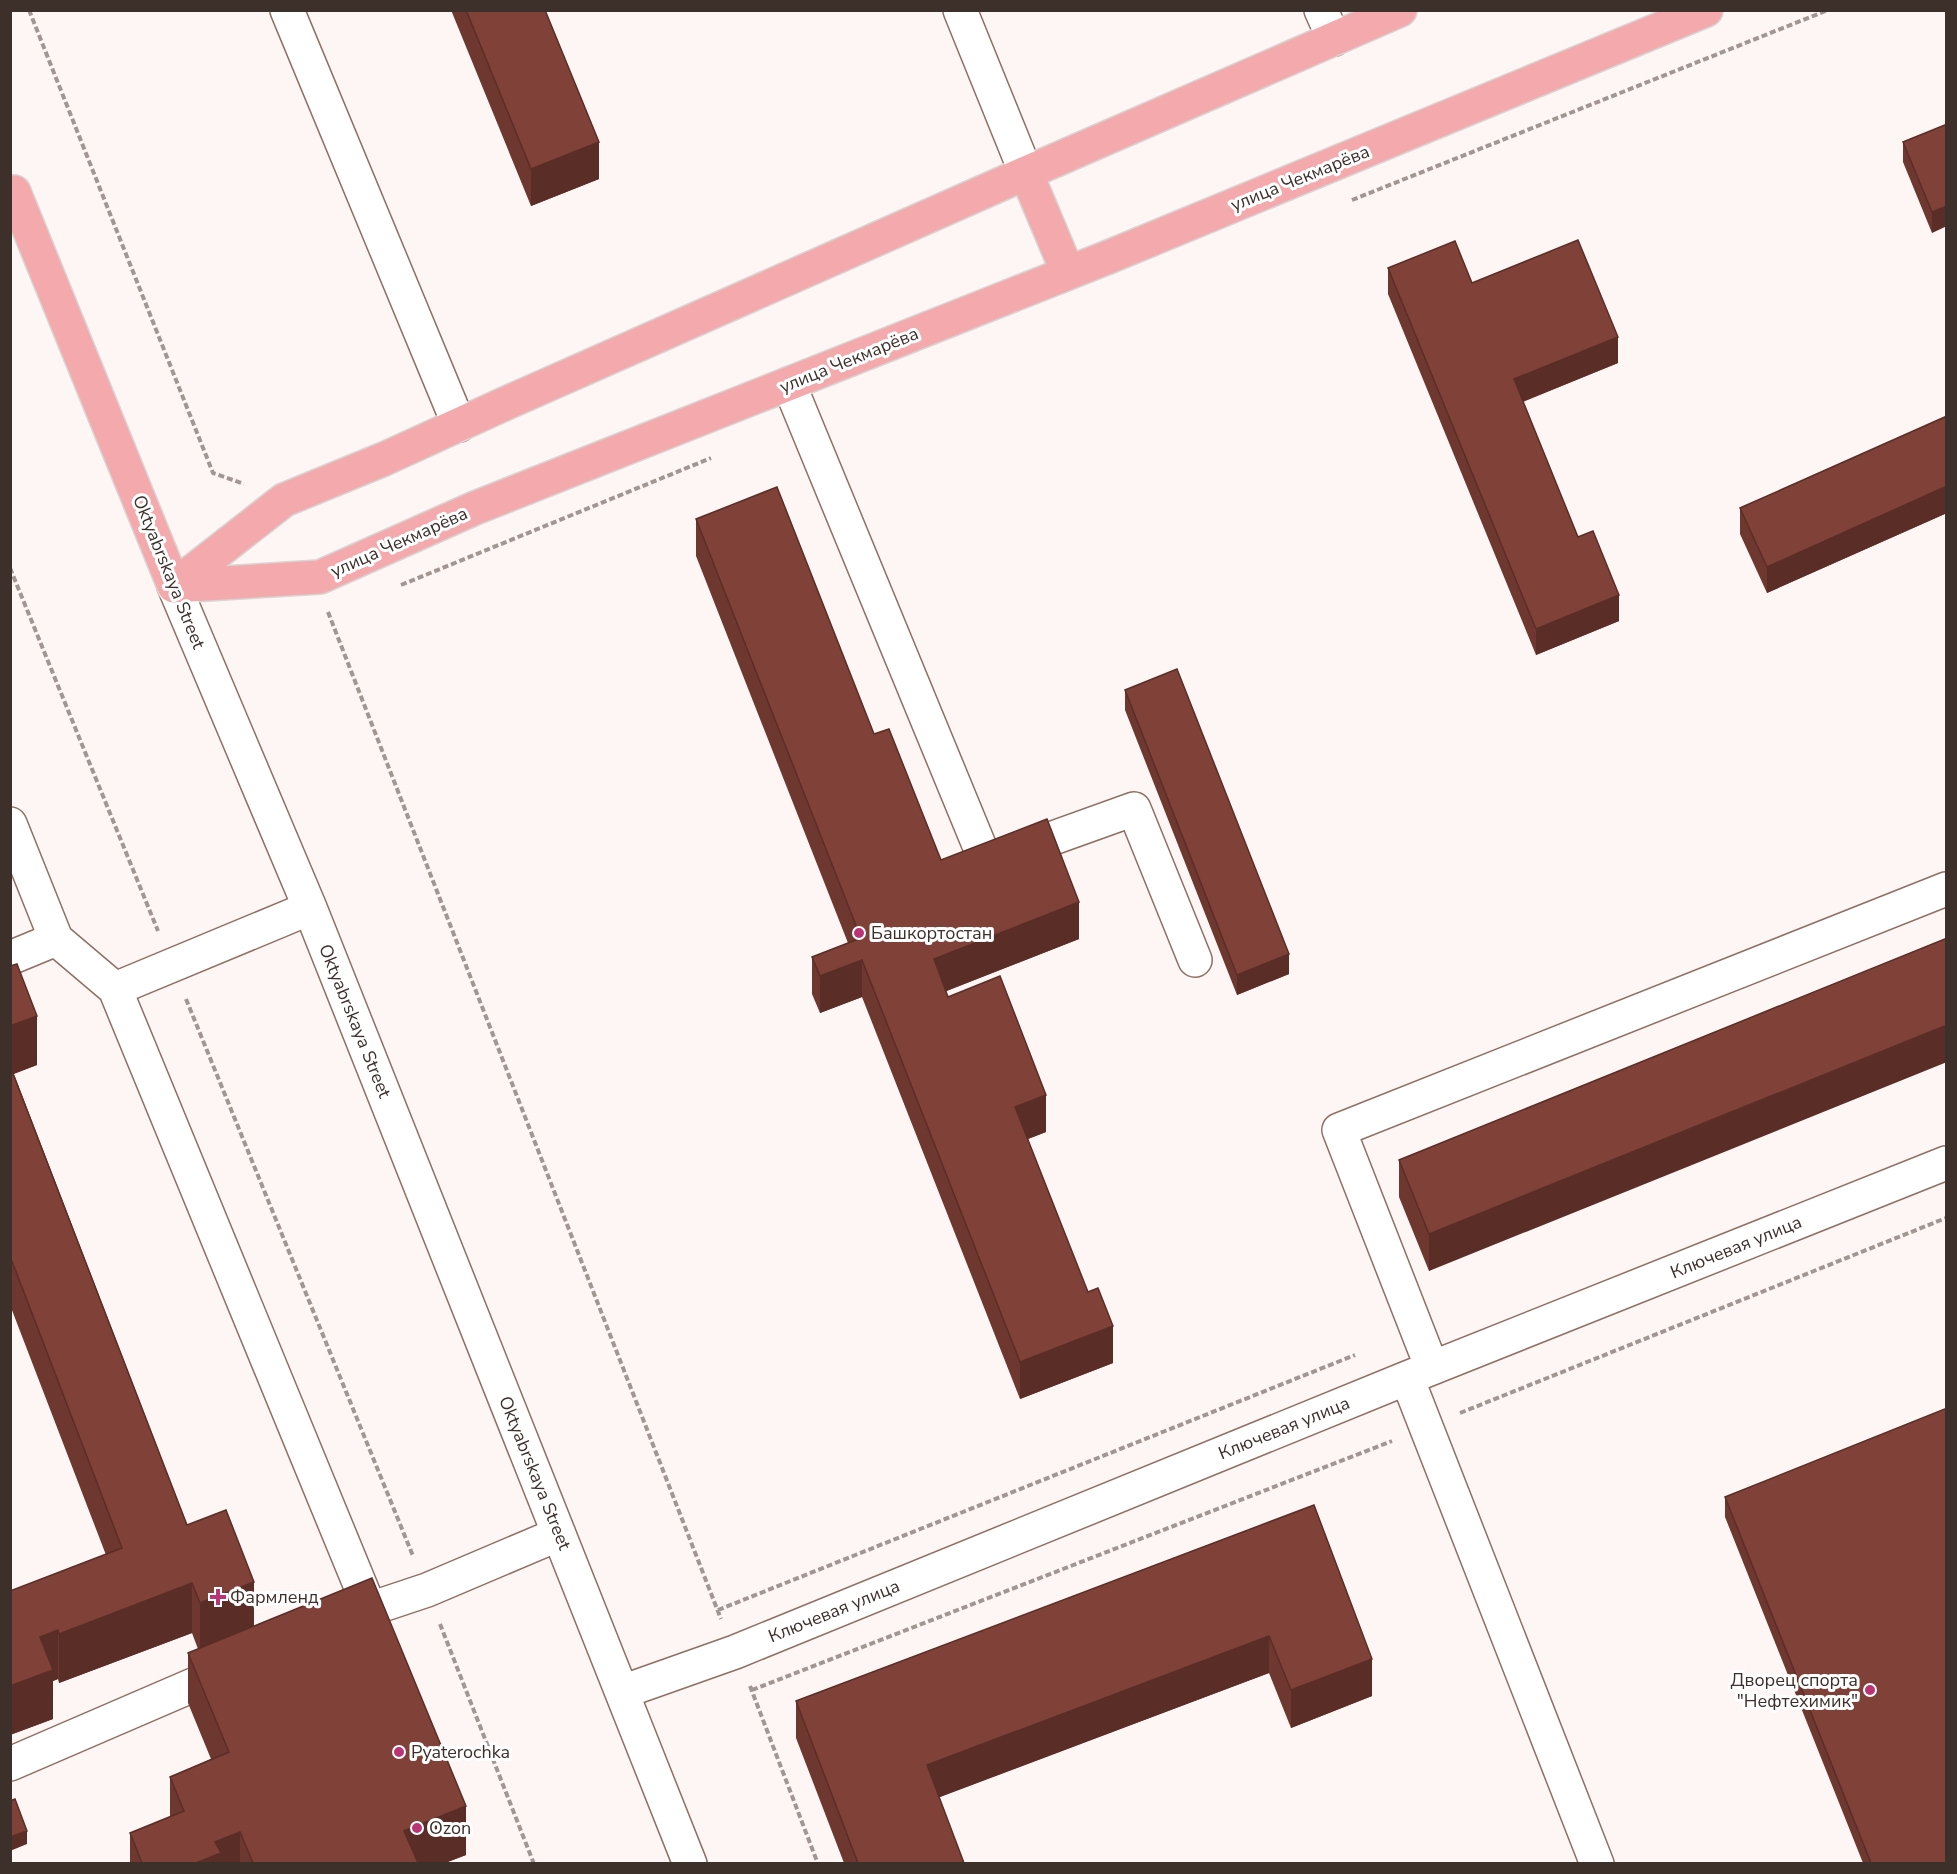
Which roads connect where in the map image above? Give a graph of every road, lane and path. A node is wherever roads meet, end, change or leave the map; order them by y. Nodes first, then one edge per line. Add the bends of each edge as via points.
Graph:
1 (29, 10) edge
2 (287, 10) edge
3 (960, 10) edge
4 (1400, 10) edge
5 (1706, 10) edge
6 (1328, 25) edge
7 (1026, 173) junction
8 (11, 190) edge
9 (1068, 273) junction
10 (789, 384) junction
11 (459, 425) junction
12 (284, 500) junction
13 (10, 568) edge
14 (320, 578) junction
15 (174, 586) junction
16 (10, 824) edge
17 (1947, 889) edge
18 (309, 908) junction
19 (56, 939) junction
20 (10, 958) edge
21 (1195, 960) dead end
22 (172, 965) junction
23 (115, 989) junction
24 (1947, 1163) edge
25 (1947, 1218) edge
26 (1419, 1373) junction
27 (1426, 1427) junction
28 (559, 1534) junction
29 (426, 1590) junction
30 (370, 1608) junction
31 (327, 1627) edge
32 (735, 1652) junction
33 (250, 1660) edge
34 (752, 1690) junction
35 (622, 1692) junction
36 (10, 1764) edge
37 (534, 1863) edge
38 (690, 1863) edge
39 (818, 1863) edge
40 (1597, 1863) edge

1 - 12 path via 213,472
2 - 11 street
3 - 7 street
4 - 6 main road
5 - 9 main road, улица Чекмарёва
6 - 7 main road
7 - 9 main road
7 - 11 main road
8 - 15 main road, Oktyabrskaya Street
9 - 10 main road, улица Чекмарёва
10 - 14 main road, улица Чекмарёва via 475,508
10 - 21 street via 986,862 1134,809
11 - 12 main road
12 - 15 main road
13 - 22 path
14 - 15 main road, улица Чекмарёва
14 - 32 path via 328,615
15 - 18 street, Oktyabrskaya Street
16 - 19 street
17 - 26 street via 1339,1130
18 - 22 street
18 - 28 street, Oktyabrskaya Street
19 - 20 street
19 - 23 street
22 - 23 street
22 - 29 path
23 - 30 street
24 - 26 street, Ключевая улица
25 - 27 path
26 - 27 street
26 - 32 street, Ключевая улица
27 - 34 path
27 - 40 street
28 - 29 street
28 - 35 street, Oktyabrskaya Street
29 - 30 street
29 - 37 path
30 - 31 street
32 - 34 path
32 - 35 street, Ключевая улица
33 - 36 street
34 - 39 path
35 - 38 street, Oktyabrskaya Street

